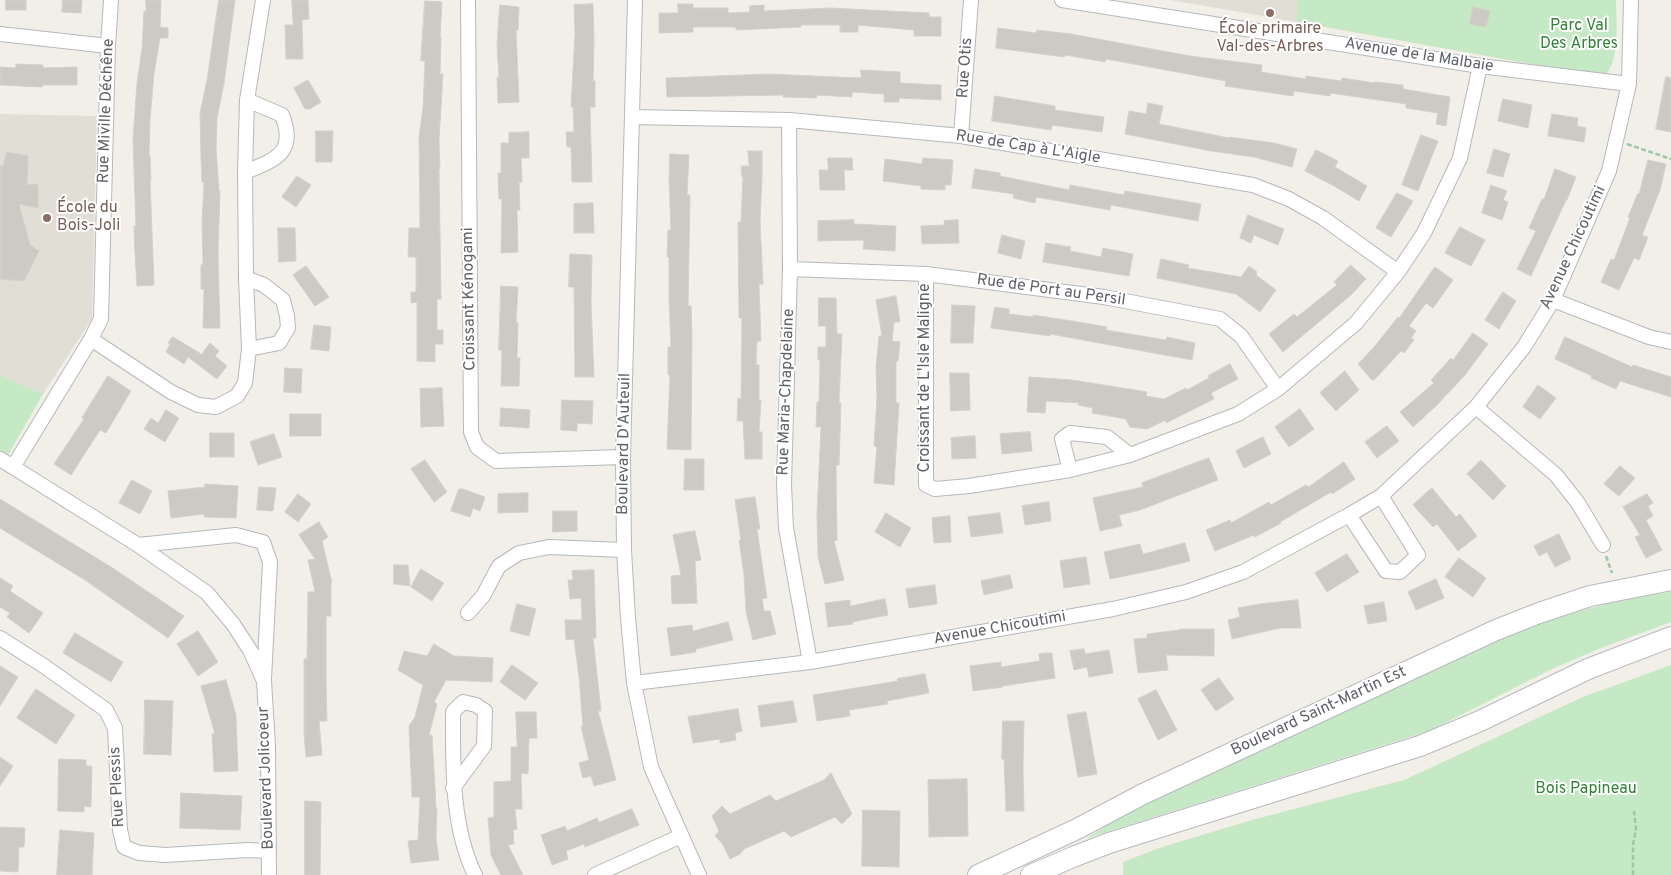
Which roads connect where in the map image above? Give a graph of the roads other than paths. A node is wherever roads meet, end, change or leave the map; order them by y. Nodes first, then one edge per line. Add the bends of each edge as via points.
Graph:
1 (111, 0) edge
2 (263, 0) edge
3 (468, 0) edge
4 (634, 0) edge
5 (971, 0) edge
6 (1068, 0) edge
7 (1631, 0) edge
8 (0, 34) edge
9 (108, 46) junction
10 (1480, 66) junction
11 (1629, 84) junction
12 (247, 100) junction
13 (632, 117) junction
14 (789, 120) junction
15 (961, 136) junction
16 (245, 172) junction
17 (790, 269) junction
18 (1398, 272) junction
19 (926, 274) junction
20 (246, 278) junction
21 (1553, 300) junction
22 (91, 339) junction
23 (1671, 342) edge
24 (249, 349) junction
25 (1278, 389) junction
26 (1476, 407) junction
27 (1130, 455) junction
28 (624, 457) junction
29 (0, 459) edge
30 (13, 467) junction
31 (1070, 470) junction
32 (1381, 496) junction
33 (1349, 515) junction
34 (138, 545) junction
35 (1603, 545) road end
36 (624, 550) junction
37 (1671, 580) edge
38 (468, 613) dead end
39 (1671, 636) edge
40 (0, 638) edge
41 (810, 662) junction
42 (264, 681) junction
43 (634, 683) junction
44 (453, 788) junction
45 (681, 836) junction
46 (269, 851) junction
47 (269, 875) edge
48 (475, 875) edge
49 (595, 875) edge
50 (699, 875) edge
51 (978, 875) edge
52 (1032, 875) edge

1 - 9 street, Rue Miville Déchêne
2 - 12 street
3 - 28 street, Croissant Kénogami via 472,432 477,446 496,461
4 - 13 street, Boulevard D'Auteuil
5 - 15 street, Rue Otis
6 - 10 street, Avenue de la Malbaie
7 - 11 street, Avenue Chicoutimi
8 - 9 street
9 - 22 street, Rue Miville Déchêne via 100,319
10 - 11 street, Avenue de la Malbaie
10 - 18 street, Croissant de L'Isle Maligne via 1460,158 1424,233
11 - 21 street, Avenue Chicoutimi via 1609,171
12 - 16 street
12 - 16 street via 282,115 288,130 285,149 274,160
13 - 14 street, Rue de Cap à L'Aigle
13 - 28 street, Boulevard D'Auteuil
14 - 15 street, Rue de Cap à L'Aigle
14 - 17 street, Rue Maria-Chapdelaine
15 - 18 street, Rue de Cap à L'Aigle via 1253,185 1289,199 1323,218
16 - 20 street
17 - 19 street, Rue de Port au Persil
17 - 41 street, Rue Maria-Chapdelaine via 784,484 786,528
18 - 25 street, Croissant de L'Isle Maligne via 1356,323
19 - 25 street, Rue de Port au Persil via 1104,297 1220,319 1241,336
19 - 31 street, Croissant de L'Isle Maligne via 926,485 935,489 969,486
20 - 24 street
20 - 24 street via 283,300 288,316 288,328 278,343
21 - 23 street via 1649,337
21 - 26 street, Avenue Chicoutimi via 1524,347
22 - 24 street via 172,392 198,405 216,407 237,396 245,383
22 - 30 street, Rue Miville Déchêne
25 - 27 street, Croissant de L'Isle Maligne via 1238,414
26 - 32 street, Avenue Chicoutimi
26 - 35 street via 1556,476 1578,503
27 - 31 street, Croissant de L'Isle Maligne
27 - 31 street via 1107,437 1070,432 1062,439
28 - 36 street, Boulevard D'Auteuil
29 - 30 street, Boulevard Jolicoeur
30 - 34 street, Boulevard Jolicoeur
32 - 33 street, Avenue Chicoutimi
32 - 33 street via 1418,555 1400,572 1386,571
33 - 41 street, Avenue Chicoutimi via 1243,572 1186,592 1114,609
34 - 42 street, Boulevard Jolicoeur via 207,593 250,650
34 - 42 street, Boulevard Jolicoeur via 236,534 263,542 270,562
36 - 38 street via 549,546 519,553 499,566 483,596
36 - 43 street, Boulevard D'Auteuil
37 - 51 main road, Boulevard Saint-Martin Est via 1590,596 1496,630 1143,794
39 - 52 main road via 1588,669 1420,746 1109,843
40 - 46 street, Rue Plessis via 106,710 115,728 120,830 124,846 139,853 166,855
41 - 43 street, Avenue Chicoutimi
42 - 46 street, Boulevard Jolicoeur
43 - 45 street, Boulevard D'Auteuil via 651,767
44 - 44 street via 484,746 485,710 476,704 463,702 454,712
44 - 48 street via 462,834
45 - 49 street
45 - 50 street, Boulevard D'Auteuil
46 - 47 street, Boulevard Jolicoeur

